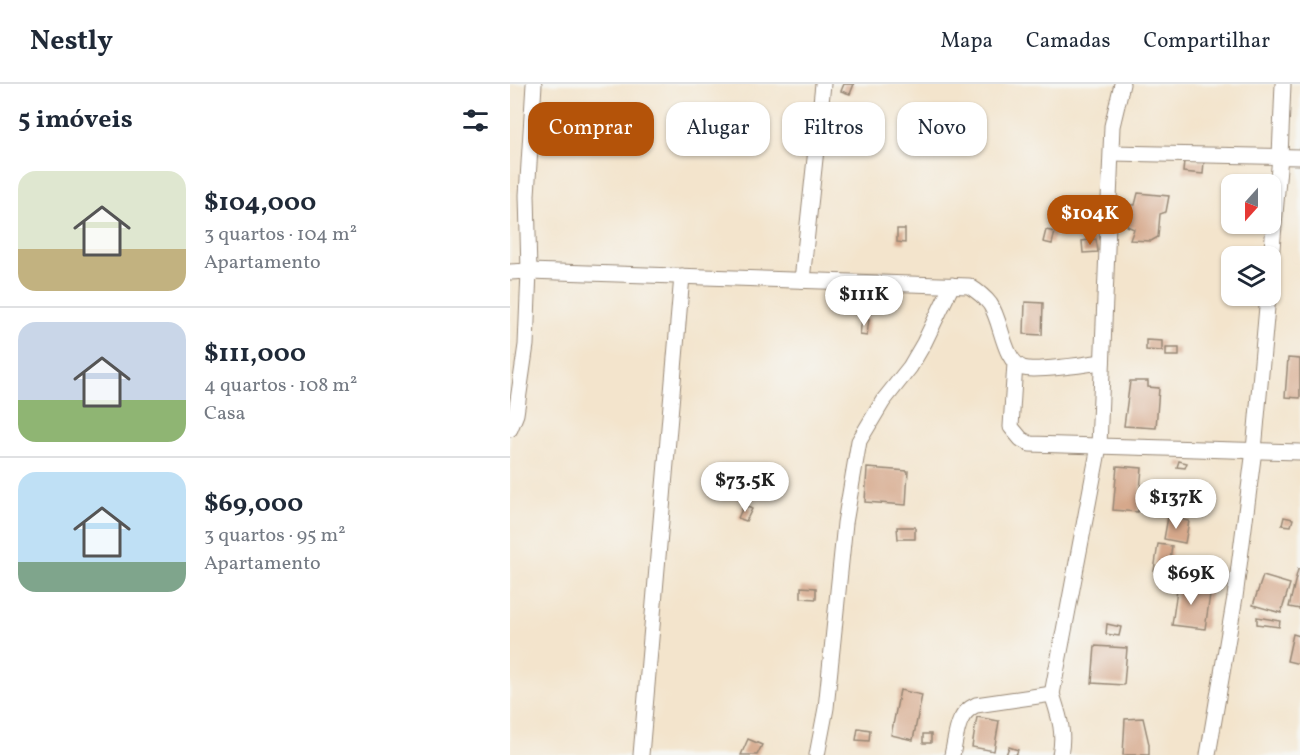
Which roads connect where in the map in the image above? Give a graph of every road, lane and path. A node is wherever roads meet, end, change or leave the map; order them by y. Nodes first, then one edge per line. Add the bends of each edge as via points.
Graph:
1 (534, 84) edge
2 (823, 84) edge
3 (1122, 84) edge
4 (1283, 84) edge
5 (1112, 153) junction
6 (1280, 156) junction
7 (1300, 157) edge
8 (1272, 246) edge
9 (529, 271) junction
10 (510, 272) edge
11 (682, 276) junction
12 (802, 280) junction
13 (952, 285) junction
14 (1267, 306) edge
15 (1102, 362) junction
16 (1015, 363) junction
17 (510, 429) edge
18 (1099, 446) junction
19 (1254, 450) junction
20 (1300, 452) edge
21 (1052, 694) junction
22 (642, 755) edge
23 (817, 755) edge
24 (952, 755) edge
25 (1060, 755) edge
26 (1208, 755) edge

1 - 9 street via 527,195
2 - 12 street
3 - 5 street via 1112,126
4 - 6 street
5 - 6 street
5 - 15 street
6 - 7 street
6 - 8 street
9 - 10 street
9 - 11 street
9 - 17 street via 526,345 516,414
11 - 12 street
11 - 22 street
12 - 13 street
13 - 16 street via 969,286 991,306
13 - 23 street via 910,368 883,401 859,441 845,523 826,708
14 - 19 street
15 - 16 street via 1025,369
15 - 18 street
16 - 18 street via 1011,427 1021,438 1030,444
18 - 19 street
18 - 21 street
19 - 20 street
19 - 26 street via 1235,597
21 - 24 street via 965,710
21 - 25 street via 1063,739

